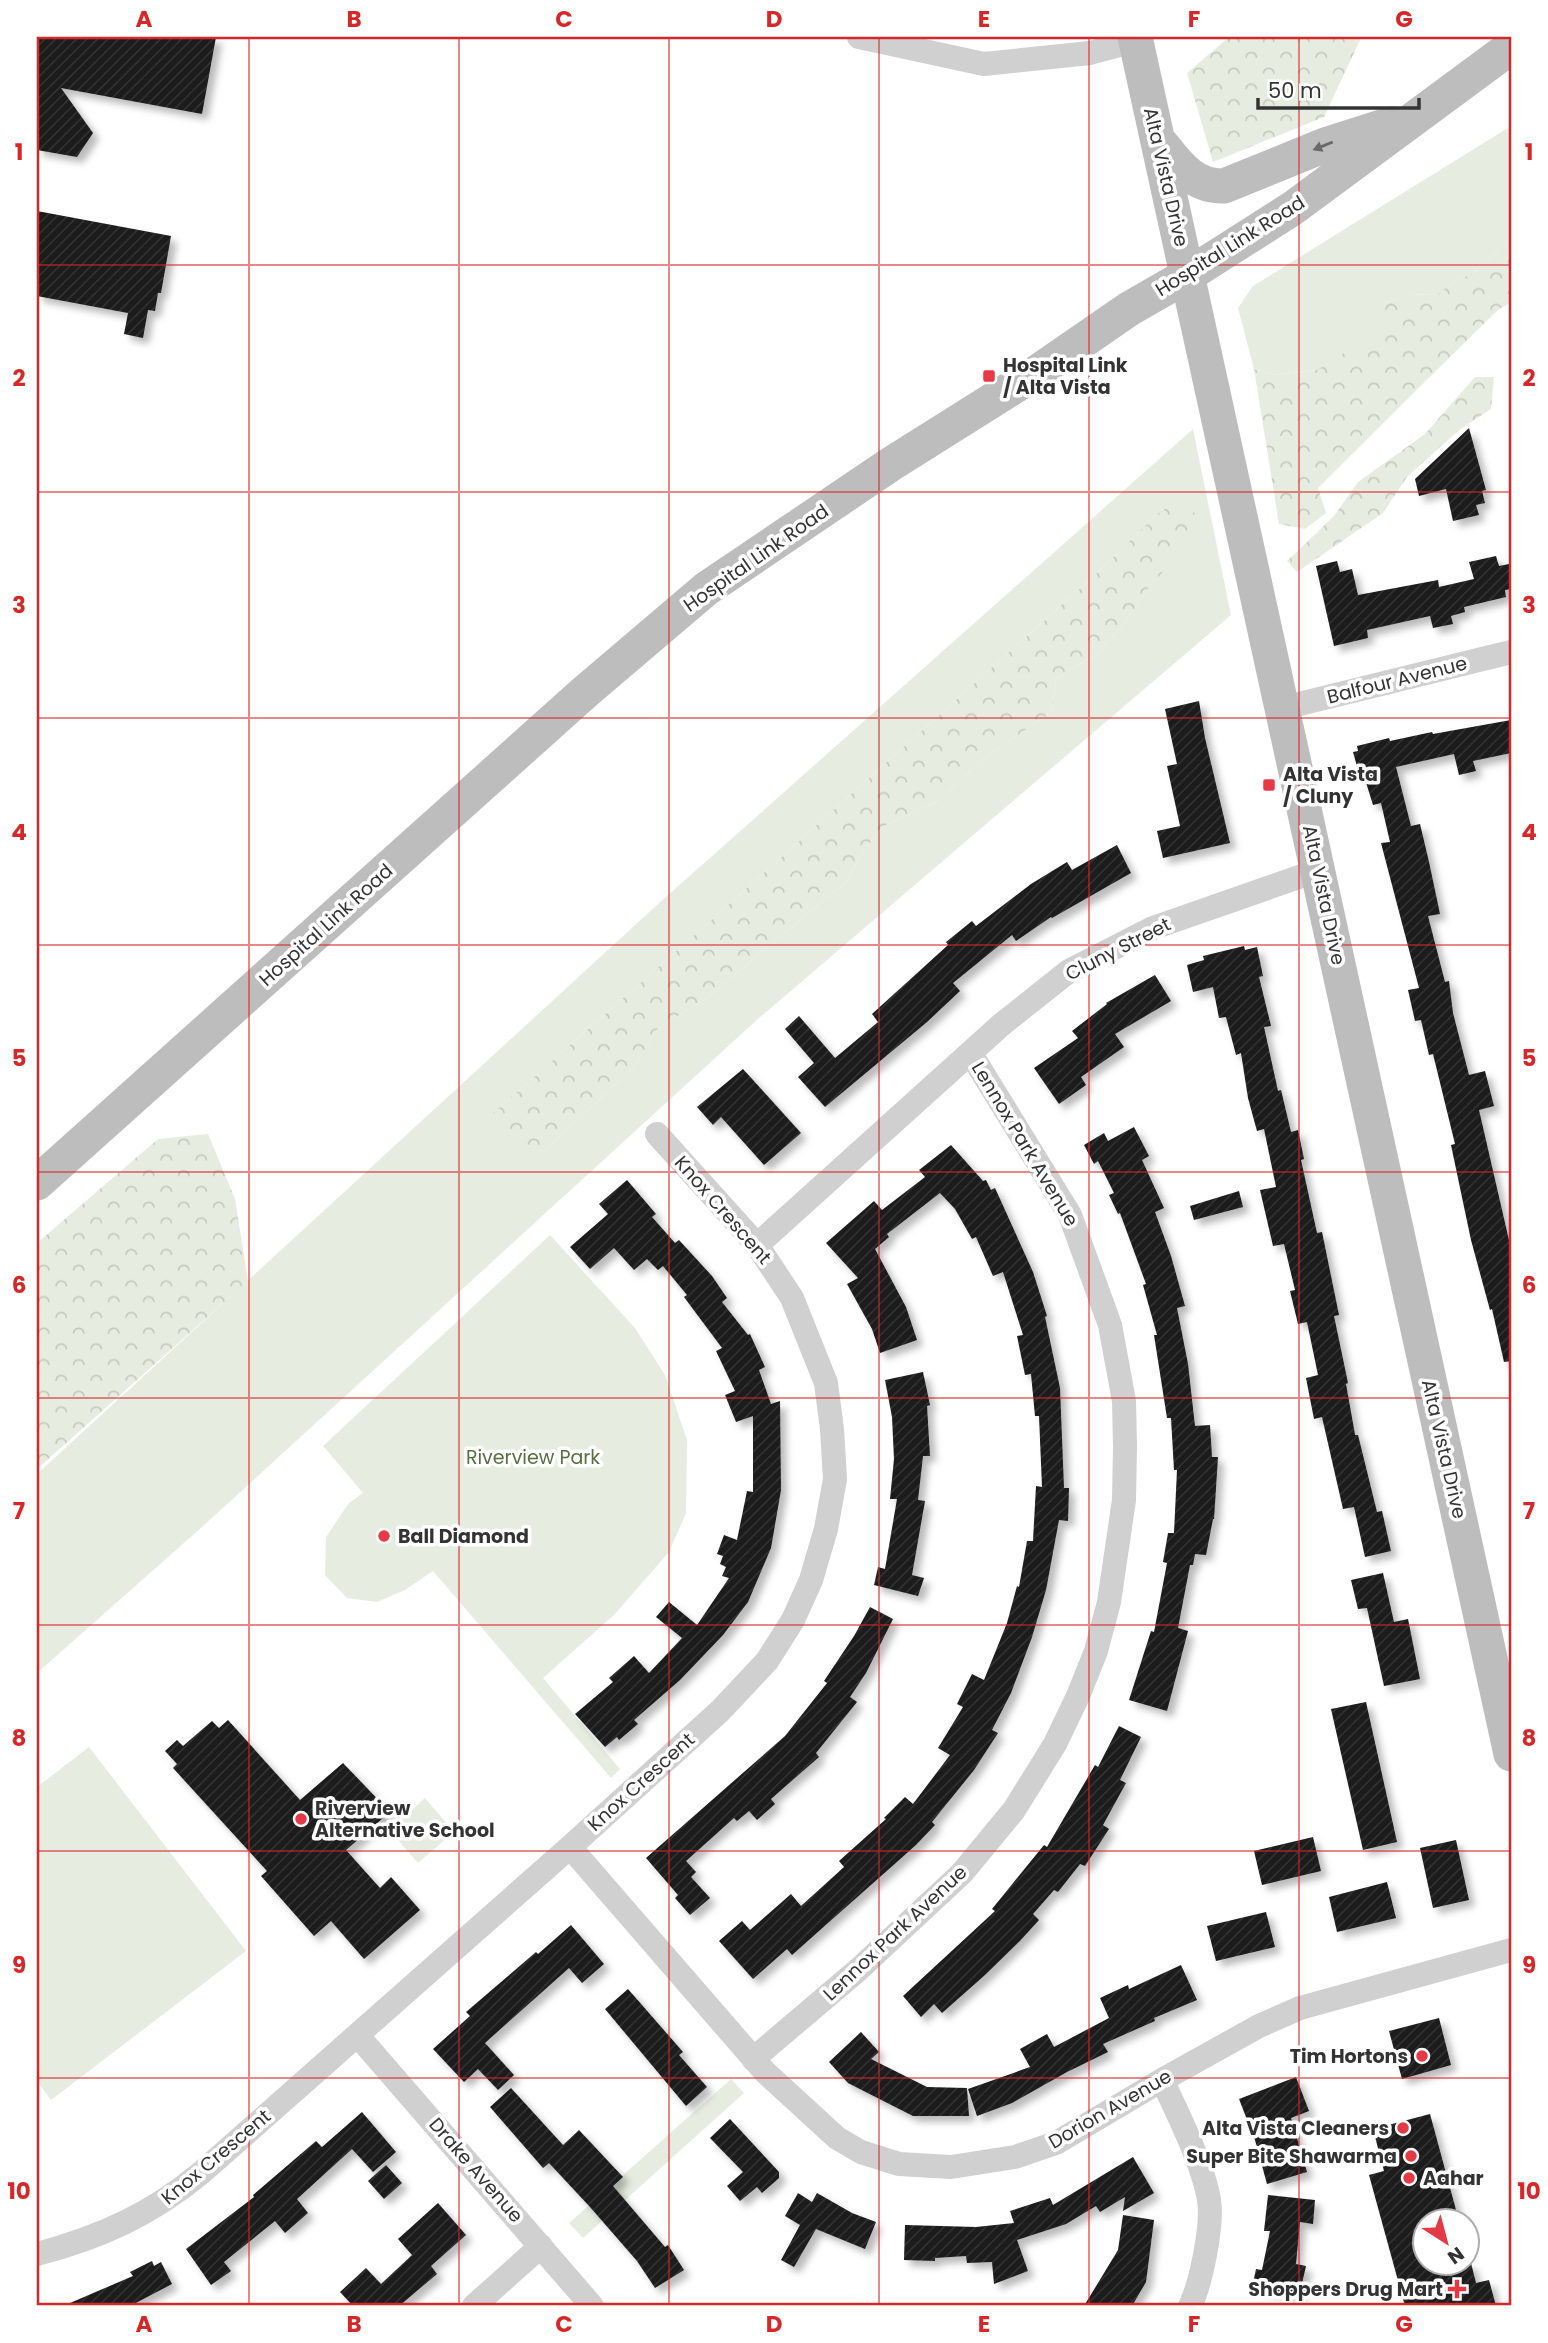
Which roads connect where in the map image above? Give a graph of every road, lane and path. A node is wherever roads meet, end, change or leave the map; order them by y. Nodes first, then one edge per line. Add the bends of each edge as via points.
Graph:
1 (859, 37) edge
2 (1135, 39) edge
3 (1511, 47) edge
4 (1412, 119) junction
5 (1157, 139) junction
6 (1188, 275) junction
7 (1511, 652) edge
8 (1283, 708) junction
9 (1319, 870) junction
10 (971, 1054) junction
11 (657, 1134) dead end
12 (37, 1183) edge
13 (757, 1245) junction
14 (1501, 1658) edge
15 (1511, 1754) edge
16 (570, 1847) junction
17 (1511, 1950) edge
18 (358, 2036) junction
19 (754, 2060) junction
20 (1162, 2080) junction
21 (541, 2246) junction
22 (37, 2254) edge
23 (474, 2306) edge
24 (592, 2306) edge
25 (1190, 2306) edge

1 - 2 street via 984,64 1090,53
2 - 5 street, Alta Vista Drive
3 - 4 street, Hospital Link Road
4 -> 5 street via 1325,145 1224,186 1196,181
4 - 6 street, Hospital Link Road via 1315,192
5 - 6 street, Alta Vista Drive
6 - 8 street, Alta Vista Drive
6 - 12 street, Hospital Link Road via 891,464 706,589
7 - 8 street, Balfour Avenue
8 - 9 street, Alta Vista Drive
9 - 10 street, Cluny Street via 1153,928 1069,971
9 - 14 street, Alta Vista Drive via 1395,1231
10 - 13 street, Cluny Street
10 - 19 street, Lennox Park Avenue via 1070,1215 1110,1325 1124,1401 1125,1446 1124,1500 1109,1602 1078,1696 1014,1810 962,1874
11 - 13 street, Knox Crescent
13 - 16 street, Knox Crescent via 792,1298 826,1383 835,1479 827,1529 793,1620 767,1661 720,1711
14 - 15 street, Alta Vista Drive
16 - 18 street, Knox Crescent
16 - 19 street, Dorion Avenue
17 - 20 street, Dorion Avenue via 1300,2008
18 - 21 street, Drake Avenue
18 - 22 street, Knox Crescent via 175,2194 113,2229
19 - 20 street, Dorion Avenue via 837,2138 861,2152 899,2164 951,2167 1015,2157 1056,2143
20 - 25 street via 1195,2154 1209,2202 1205,2252
21 - 23 street
21 - 24 street, Drake Avenue

